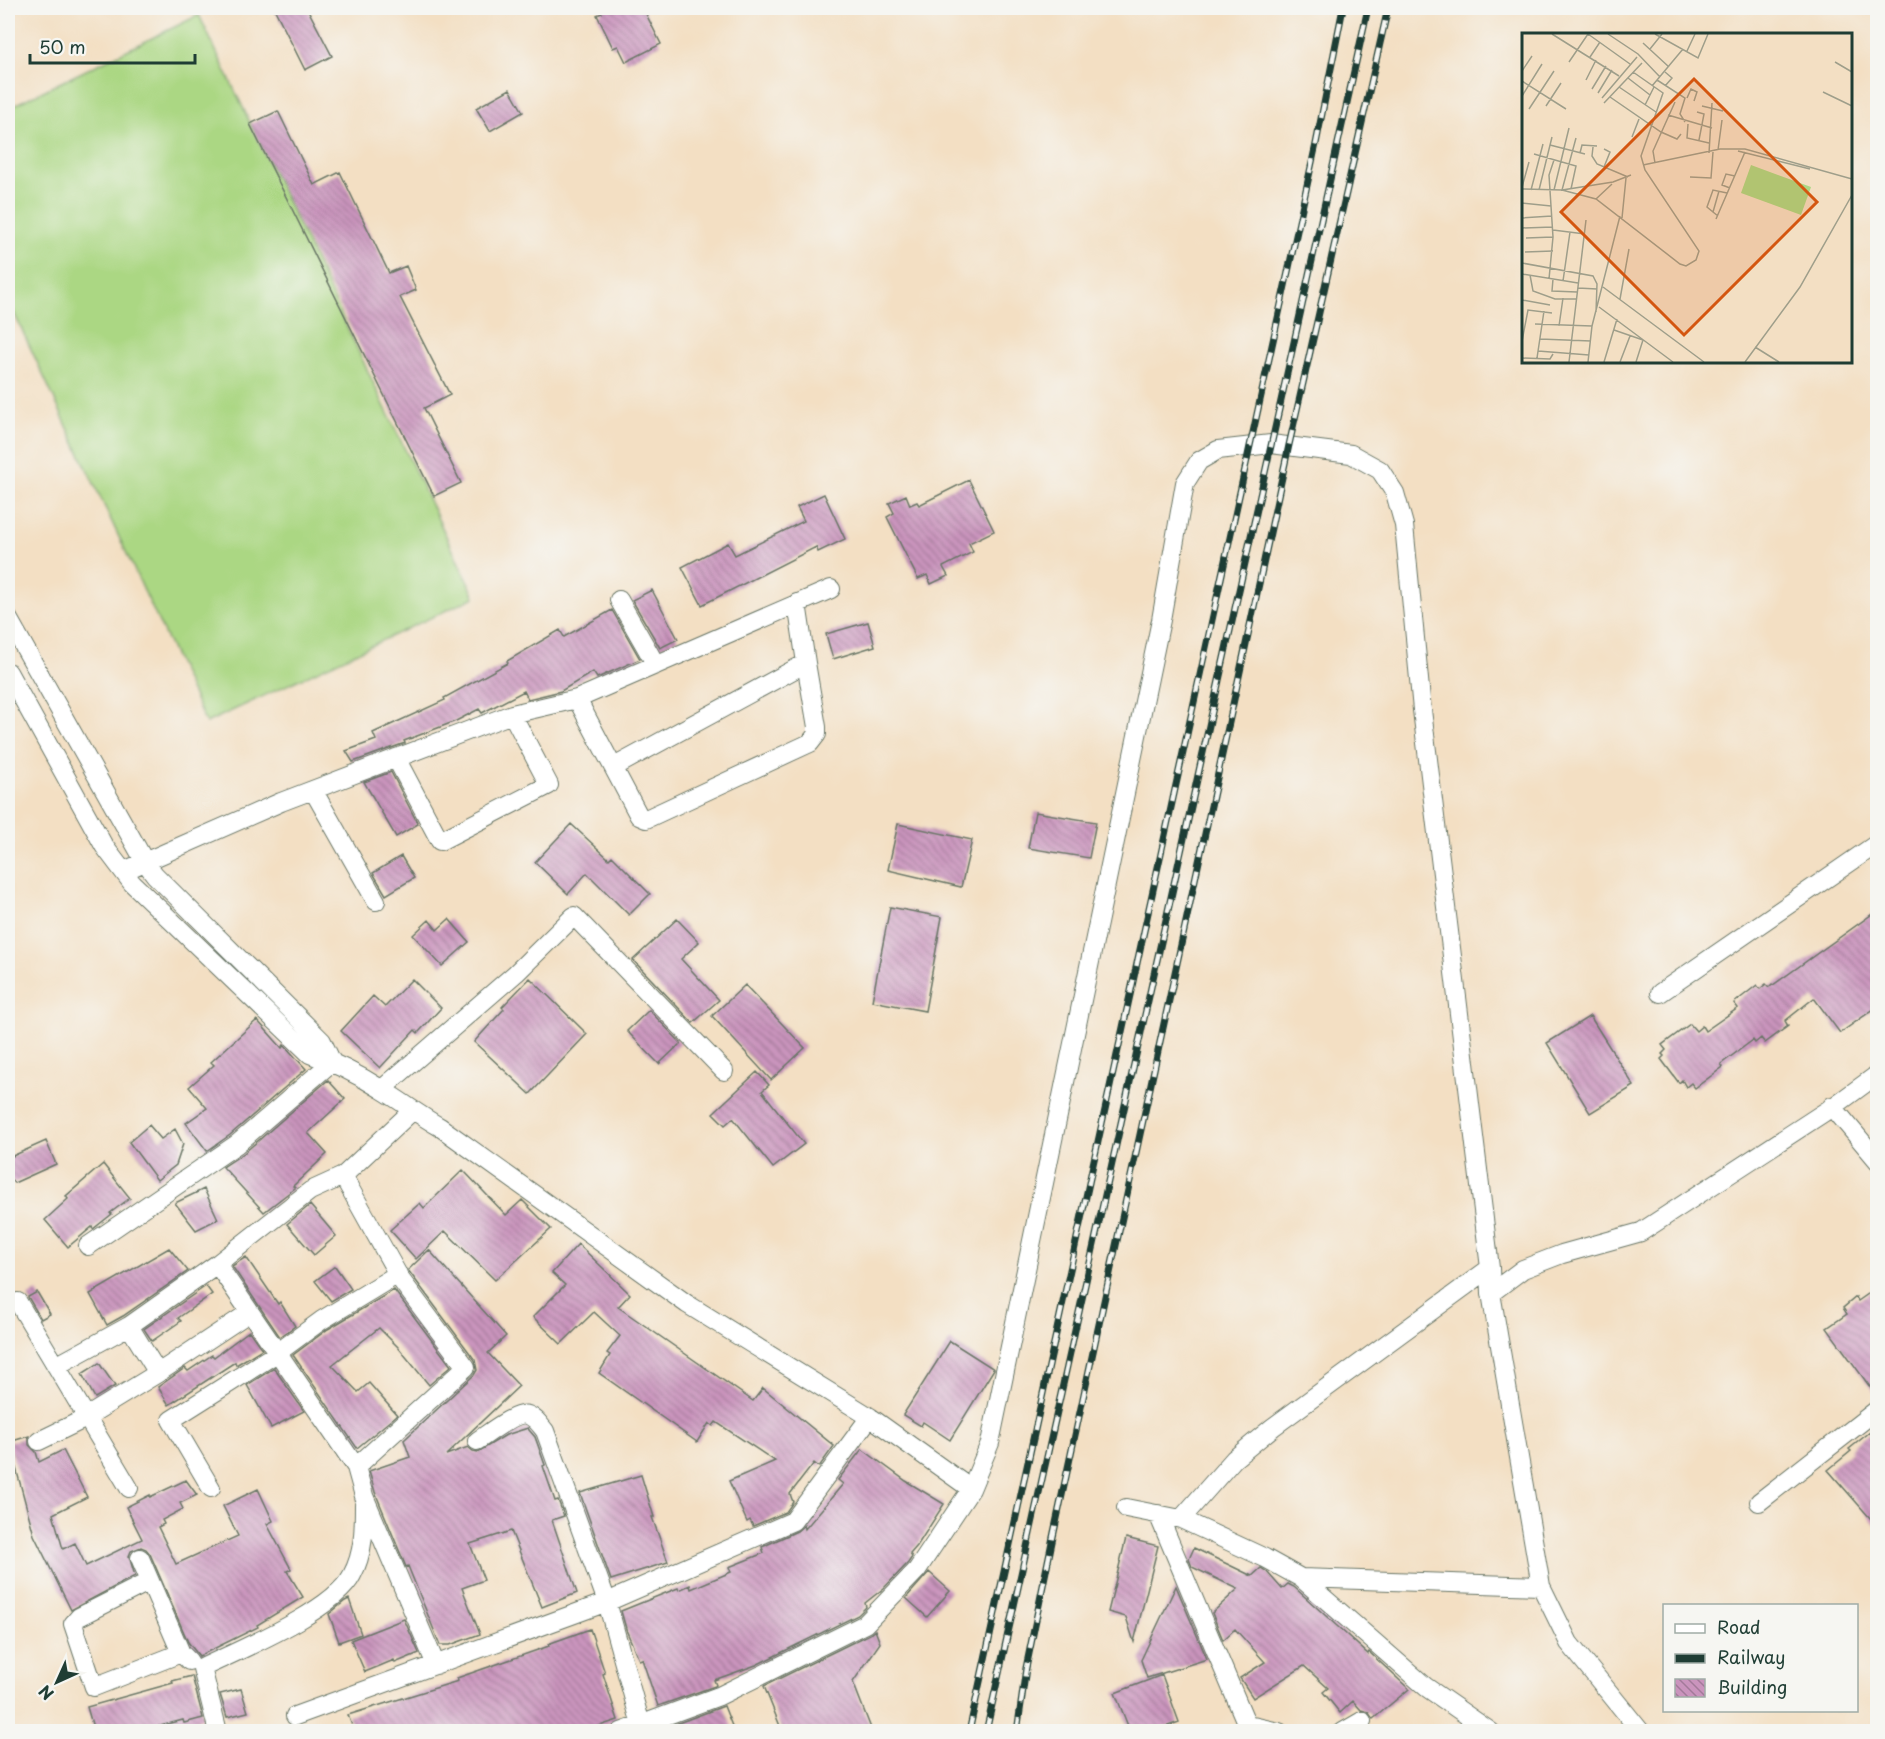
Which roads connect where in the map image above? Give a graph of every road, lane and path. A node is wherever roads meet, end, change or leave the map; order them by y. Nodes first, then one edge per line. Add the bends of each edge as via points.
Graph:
1 (831, 589) dead end
2 (619, 600) dead end
3 (797, 603) junction
4 (8, 618) edge
5 (806, 663) junction
6 (656, 665) junction
7 (8, 672) edge
8 (577, 699) junction
9 (512, 714) junction
10 (396, 758) junction
11 (614, 768) junction
12 (313, 790) junction
13 (1878, 843) edge
14 (145, 862) junction
15 (124, 871) junction
16 (376, 901) dead end
17 (1660, 993) dead end
18 (332, 1062) junction
19 (724, 1071) dead end
20 (1878, 1074) edge
21 (382, 1089) junction
22 (1833, 1107) junction
23 (412, 1111) junction
24 (1878, 1161) edge
25 (343, 1176) junction
26 (88, 1246) dead end
27 (217, 1264) junction
28 (1490, 1268) junction
29 (398, 1274) junction
30 (1491, 1293) junction
31 (18, 1302) dead end
32 (250, 1312) junction
33 (129, 1326) junction
34 (278, 1353) junction
35 (56, 1366) junction
36 (158, 1372) junction
37 (1876, 1414) edge
38 (86, 1418) junction
39 (870, 1418) junction
40 (39, 1441) dead end
41 (477, 1441) dead end
42 (356, 1467) junction
43 (129, 1488) dead end
44 (211, 1488) dead end
45 (971, 1489) junction
46 (364, 1496) junction
47 (1759, 1502) dead end
48 (1126, 1508) dead end
49 (1158, 1514) junction
50 (1181, 1519) junction
51 (140, 1558) dead end
52 (1301, 1578) junction
53 (150, 1581) junction
54 (1541, 1586) junction
55 (607, 1602) junction
56 (181, 1653) junction
57 (436, 1665) junction
58 (201, 1668) junction
59 (295, 1716) dead end
60 (1362, 1721) dead end
61 (642, 1727) edge
62 (1249, 1728) edge
63 (218, 1731) edge
64 (621, 1731) edge
65 (1279, 1731) edge
66 (1343, 1731) edge
67 (1491, 1731) edge
68 (1641, 1731) edge

1 - 3 street
2 - 6 street
3 - 5 street
3 - 6 street
4 - 14 street
5 - 11 street
5 - 11 street via 818,727 810,743 646,819 639,816
6 - 8 street
7 - 15 street via 104,846
8 - 9 street
8 - 11 street
9 - 10 street
9 - 10 street via 549,785 440,842
10 - 12 street
12 - 14 street
12 - 16 street
13 - 17 street
14 - 15 street
14 - 18 street via 322,1041
15 - 18 street via 148,899 310,1054
18 - 21 street
18 - 26 street via 237,1143
19 - 21 street via 574,916 516,973
20 - 22 street
21 - 23 street
22 - 24 street
22 - 30 street via 1641,1232 1523,1269
23 - 25 street
23 - 39 street via 512,1177 687,1304
25 - 27 street via 310,1191
25 - 29 street
27 - 32 street
27 - 33 street
28 - 30 street
28 - 45 street via 1404,525 1395,493 1380,470 1351,454 1271,444 1218,450 1199,461 1185,483 1161,620 990,1443
28 - 50 street via 1265,1433 1234,1459
29 - 34 street via 322,1320
29 - 42 street via 466,1367
30 - 54 street
31 - 35 street
32 - 34 street
32 - 36 street
33 - 35 street
33 - 36 street
34 - 42 street
34 - 44 street via 171,1420
35 - 38 street
36 - 38 street
37 - 47 street
38 - 40 street
38 - 43 street
39 - 45 street
39 - 55 street via 793,1521
41 - 55 street via 516,1416 526,1414 536,1419 545,1431
42 - 46 street
45 - 61 street via 917,1570 864,1624 718,1696
46 - 57 street
46 - 58 street via 359,1556 352,1576 339,1592 279,1630
48 - 49 street
49 - 50 street
49 - 62 street
50 - 52 street
51 - 53 street
52 - 54 street
52 - 67 street via 1426,1688
53 - 56 street
53 - 56 street via 79,1617 73,1624 94,1687
54 - 68 street via 1569,1643
55 - 57 street
55 - 61 street
56 - 58 street
57 - 59 street
58 - 63 street
60 - 66 street
61 - 64 street
62 - 65 street

